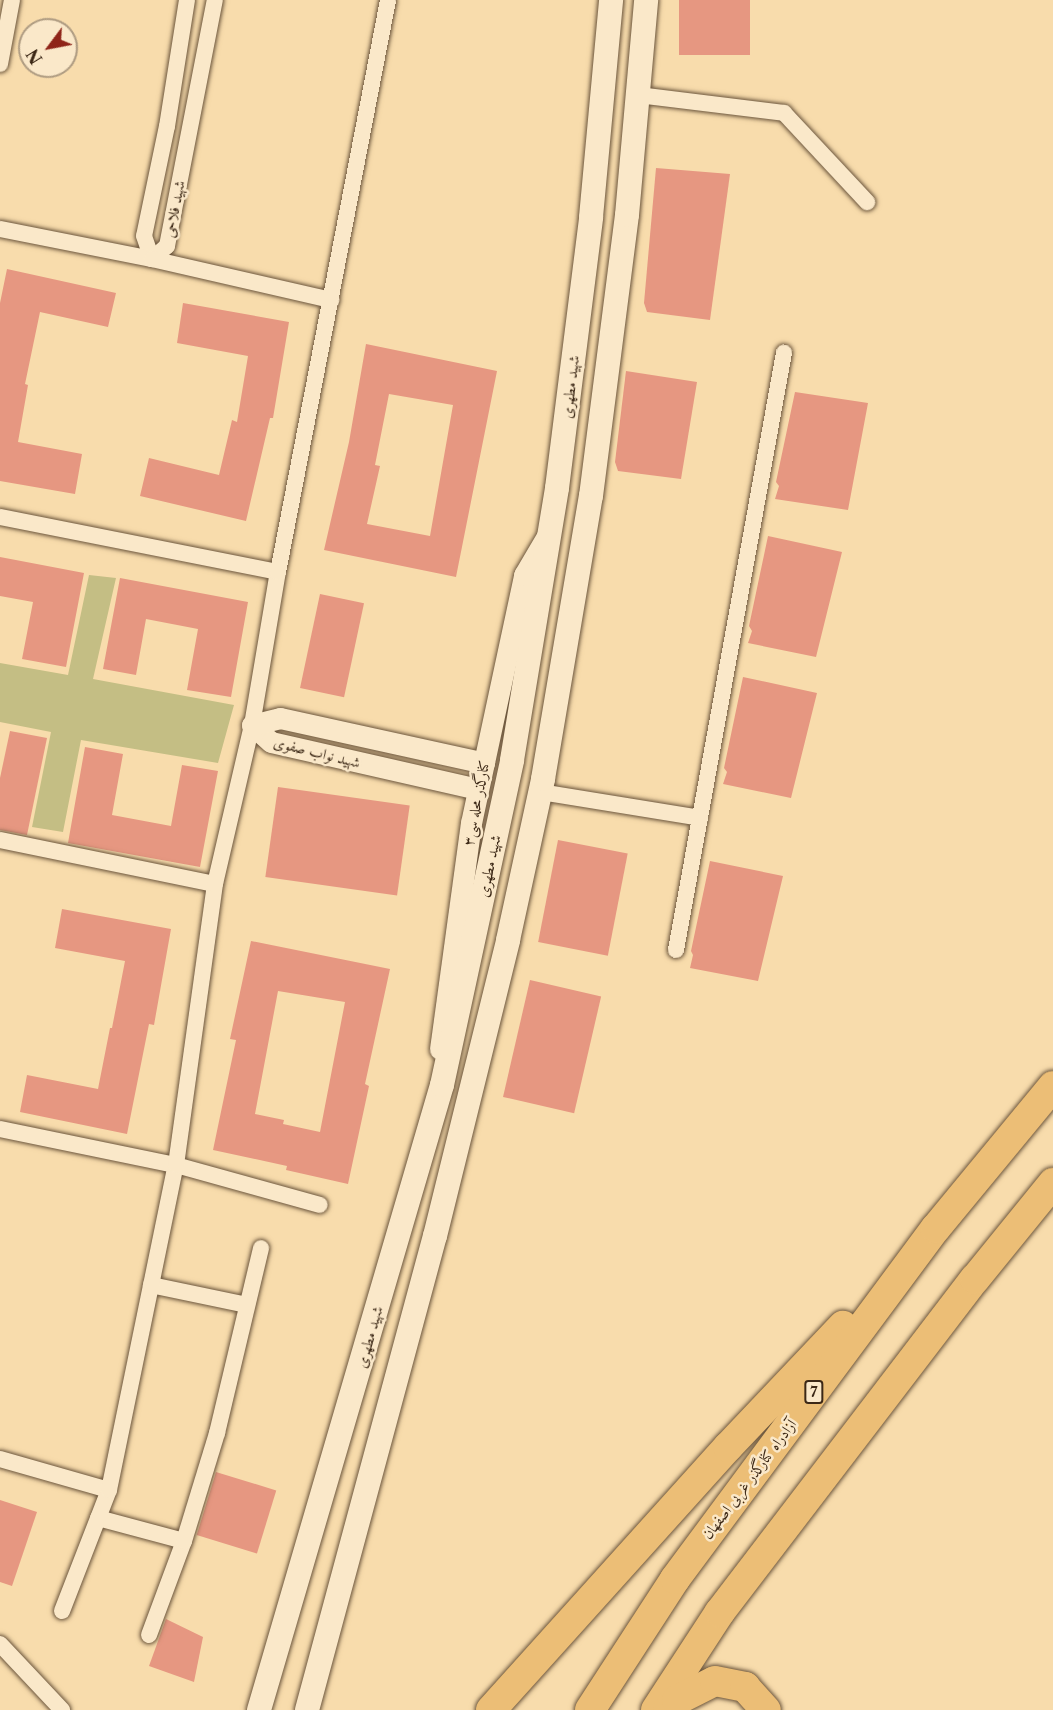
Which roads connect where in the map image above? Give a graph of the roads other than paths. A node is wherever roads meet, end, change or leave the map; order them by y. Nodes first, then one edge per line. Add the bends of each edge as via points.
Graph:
1 (12, 0) edge
2 (187, 0) edge
3 (215, 0) edge
4 (388, 0) edge
5 (611, 0) edge
6 (646, 0) edge
7 (0, 64) edge
8 (638, 95) junction
9 (867, 202) dead end
10 (0, 229) edge
11 (153, 259) junction
12 (331, 300) junction
13 (784, 353) dead end
14 (0, 518) edge
15 (550, 530) junction
16 (278, 572) junction
17 (252, 725) junction
18 (449, 755) junction
19 (484, 763) junction
20 (440, 781) junction
21 (478, 789) junction
22 (540, 792) junction
23 (700, 818) junction
24 (0, 840) edge
25 (214, 884) junction
26 (676, 950) dead end
27 (442, 1085) junction
28 (1053, 1086) edge
29 (0, 1128) edge
30 (176, 1165) junction
31 (1053, 1183) edge
32 (320, 1204) dead end
33 (936, 1228) junction
34 (261, 1248) dead end
35 (151, 1285) junction
36 (248, 1305) junction
37 (0, 1459) edge
38 (109, 1490) junction
39 (98, 1518) junction
40 (184, 1541) junction
41 (62, 1611) dead end
42 (149, 1635) dead end
43 (0, 1644) edge
44 (62, 1710) edge
45 (259, 1710) edge
46 (307, 1710) edge
47 (491, 1710) edge
48 (590, 1710) edge
49 (656, 1710) edge
50 (668, 1710) edge
51 (766, 1710) edge

1 - 7 street
2 - 11 street, شهید فلاحی via 144,236
3 - 11 street, شهید فلاحی via 167,246
4 - 12 street
5 - 15 main road, شهید مطهری via 591,217
6 - 8 main road
8 - 9 street via 784,113
8 - 22 main road via 627,215 591,496
10 - 11 street
11 - 12 street
12 - 16 street
13 - 23 street
14 - 16 street
15 - 19 street, کنارگذر محله سی۳ via 524,575
15 - 27 main road, شهید مطهری via 512,760
16 - 17 street
17 - 18 street, شهید نواب صفوی via 280,718
17 - 20 street, شهید نواب صفوی via 271,742
17 - 25 street
18 - 19 street, شهید نواب صفوی
18 - 20 street via 456,766 452,774
19 - 21 street, کنارگذر محله سی۳
20 - 21 street, شهید نواب صفوی
21 - 27 street, کنارگذر محله سی۳ via 440,1049
22 - 23 street
22 - 46 main road via 435,1236
23 - 26 street
24 - 25 street
25 - 30 street
27 - 45 main road, شهید مطهری
28 - 33 highway, آزادراه کنارگذر غربی اصفهان / 7
29 - 30 street
30 - 32 street
30 - 35 street
31 - 49 highway via 720,1612
33 - 47 highway via 728,1447
33 - 48 highway, آزادراه کنارگذر غربی اصفهان / 7 via 675,1579
34 - 36 street
35 - 36 street
35 - 38 street
36 - 40 street via 217,1434
37 - 38 street
38 - 39 street
39 - 40 street
39 - 41 street
40 - 42 street
43 - 44 street
50 - 51 highway via 677,1700 715,1681 745,1687

